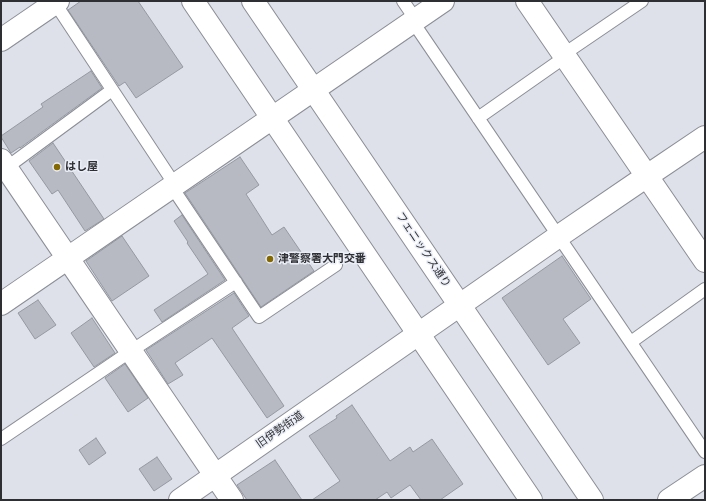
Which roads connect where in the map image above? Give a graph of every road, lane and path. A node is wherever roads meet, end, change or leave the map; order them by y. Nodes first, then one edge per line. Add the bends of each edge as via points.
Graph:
1 (192, 1) edge
2 (253, 1) edge
3 (403, 1) edge
4 (443, 1) edge
5 (527, 1) edge
6 (642, 1) edge
7 (53, 2) edge
8 (414, 21) junction
9 (1, 40) edge
10 (564, 56) junction
11 (112, 90) junction
12 (314, 90) junction
13 (478, 118) junction
14 (272, 119) junction
15 (705, 137) edge
16 (3, 166) edge
17 (647, 176) junction
18 (173, 186) junction
19 (559, 236) junction
20 (67, 258) junction
21 (705, 261) edge
22 (336, 265) dead end
23 (236, 282) junction
24 (705, 289) edge
25 (1, 304) edge
26 (460, 305) junction
27 (418, 335) junction
28 (630, 342) junction
29 (131, 351) junction
30 (1, 439) edge
31 (705, 452) edge
32 (215, 475) junction
33 (705, 476) edge
34 (180, 500) edge
35 (232, 500) edge
36 (531, 500) edge
37 (592, 500) edge
38 (669, 500) edge

1 - 14 street
2 - 12 street, フェニックス通り
3 - 8 lane
4 - 8 street
5 - 10 street
6 - 10 lane
7 - 9 street
7 - 11 lane
8 - 12 street
8 - 13 lane
10 - 13 lane
10 - 17 street
11 - 16 lane
11 - 18 lane
12 - 14 street
12 - 26 street, フェニックス通り
13 - 19 lane
14 - 18 street
14 - 27 street
15 - 17 street, 旧伊勢街道
16 - 20 street
17 - 19 street, 旧伊勢街道
17 - 21 street
18 - 20 street
18 - 23 lane
19 - 26 street, 旧伊勢街道
19 - 28 lane
20 - 25 street
20 - 29 street
22 - 23 lane via 259,317
23 - 29 lane
24 - 28 lane
26 - 27 street, 旧伊勢街道
26 - 37 street, フェニックス通り
27 - 32 street, 旧伊勢街道
27 - 36 street
28 - 31 lane
29 - 30 lane
29 - 32 street
32 - 34 street, 旧伊勢街道
32 - 35 street
33 - 38 street

